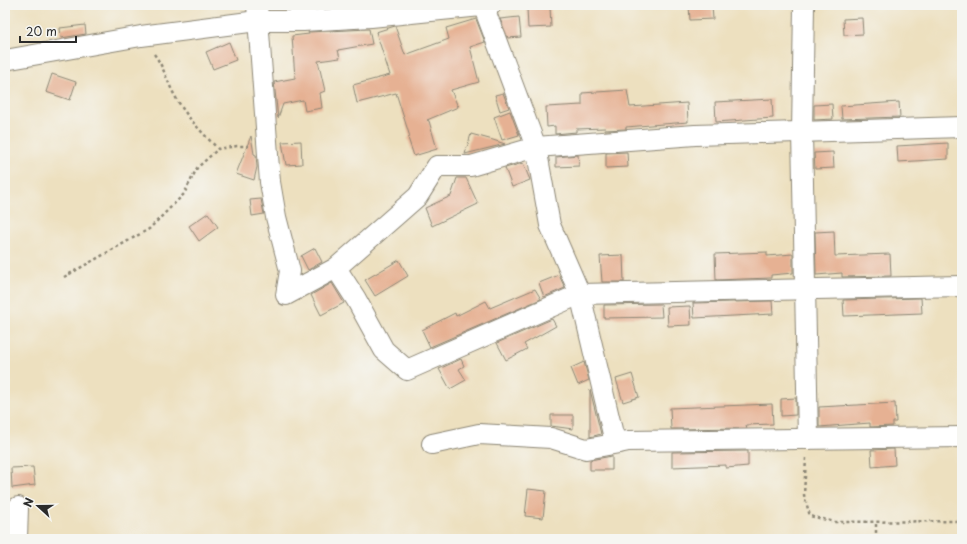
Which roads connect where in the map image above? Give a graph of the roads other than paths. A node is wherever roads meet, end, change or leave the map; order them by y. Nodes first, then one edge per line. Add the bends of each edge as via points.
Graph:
1 (486, 5) edge
2 (804, 5) edge
3 (257, 13) edge
4 (5, 60) edge
5 (962, 127) edge
6 (802, 132) junction
7 (536, 147) junction
8 (336, 268) junction
9 (962, 286) edge
10 (805, 289) junction
11 (580, 294) junction
12 (962, 437) edge
13 (808, 439) junction
14 (619, 443) junction
15 (432, 444) dead end
16 (18, 507) dead end
17 (17, 539) edge

1 - 3 street via 310,21
1 - 7 street
2 - 6 street
3 - 4 street
3 - 8 street via 270,182 290,271 286,295
5 - 6 street
6 - 7 street via 695,135
6 - 10 street
7 - 8 street via 471,166 436,166 418,196
7 - 11 street via 550,225
8 - 11 street via 384,350 407,370
9 - 10 street
10 - 11 street
10 - 13 street
11 - 14 street via 613,434
12 - 13 street
13 - 14 street
14 - 15 street via 586,449 551,438 479,434
16 - 17 street

